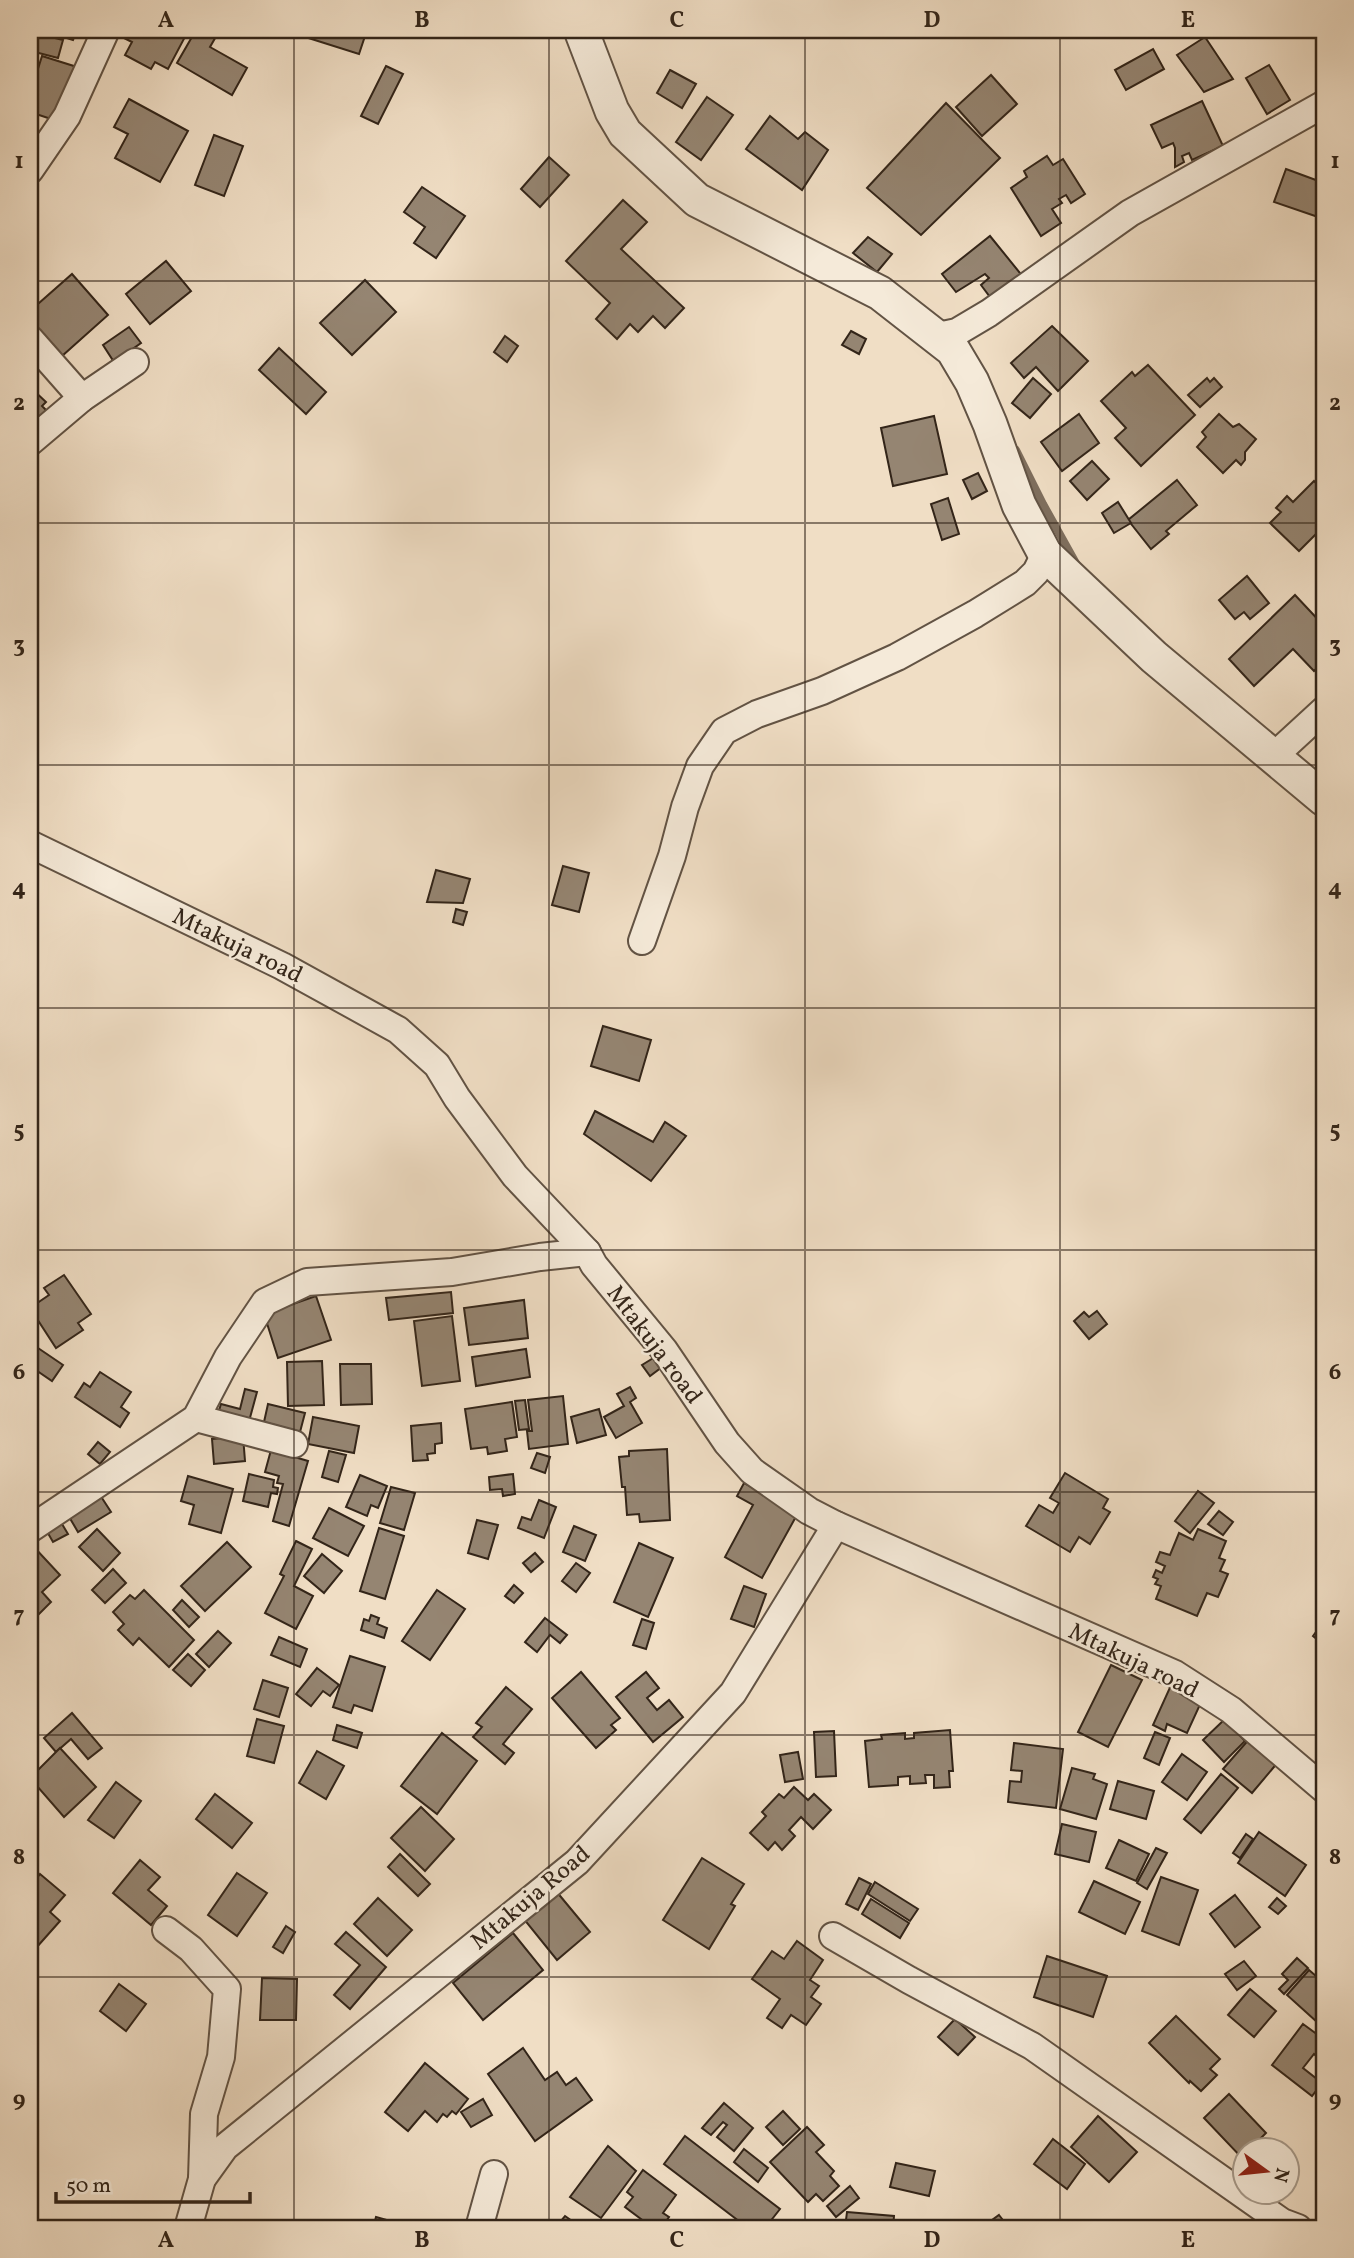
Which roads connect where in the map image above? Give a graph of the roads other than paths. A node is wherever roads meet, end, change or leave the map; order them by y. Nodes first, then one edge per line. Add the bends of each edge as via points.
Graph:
1 (106, 30) edge
2 (581, 30) edge
3 (1324, 104) edge
4 (30, 170) edge
5 (938, 336) junction
6 (30, 339) edge
7 (135, 362) dead end
8 (82, 398) junction
9 (30, 442) edge
10 (1045, 554) junction
11 (1324, 710) edge
12 (1274, 756) junction
13 (1324, 799) edge
14 (30, 844) edge
15 (642, 941) dead end
16 (587, 1252) junction
17 (195, 1418) junction
18 (294, 1444) dead end
19 (836, 1525) junction
20 (30, 1529) edge
21 (1324, 1789) edge
22 (166, 1930) dead end
23 (833, 1936) dead end
24 (494, 2174) dead end
25 (202, 2179) junction
26 (1283, 2226) edge
27 (188, 2228) edge
28 (479, 2228) edge

1 - 4 street via 67,116
2 - 5 street via 625,133 697,200 880,293
3 - 5 street via 1130,213 989,313 957,332
5 - 10 street via 953,350 972,382 1019,505
6 - 8 street
7 - 8 street
8 - 9 street
10 - 12 street via 1154,657
10 - 15 street via 1025,583 975,614 897,657 724,731 700,766
11 - 12 street
12 - 13 street
14 - 16 street, Mtakuja road via 282,966 398,1030 437,1065 515,1177
16 - 17 street via 452,1272 307,1282 265,1303 228,1357
16 - 19 street, Mtakuja road via 752,1471
17 - 18 street
17 - 20 street
19 - 21 street, Mtakuja road via 1175,1674 1231,1710
19 - 25 street, Mtakuja Road via 733,1693 577,1862 225,2147
22 - 25 street via 191,1949 227,1989 221,2057 204,2113
23 - 26 street via 1032,2046
24 - 28 street
25 - 27 street, Mtakuja Road

